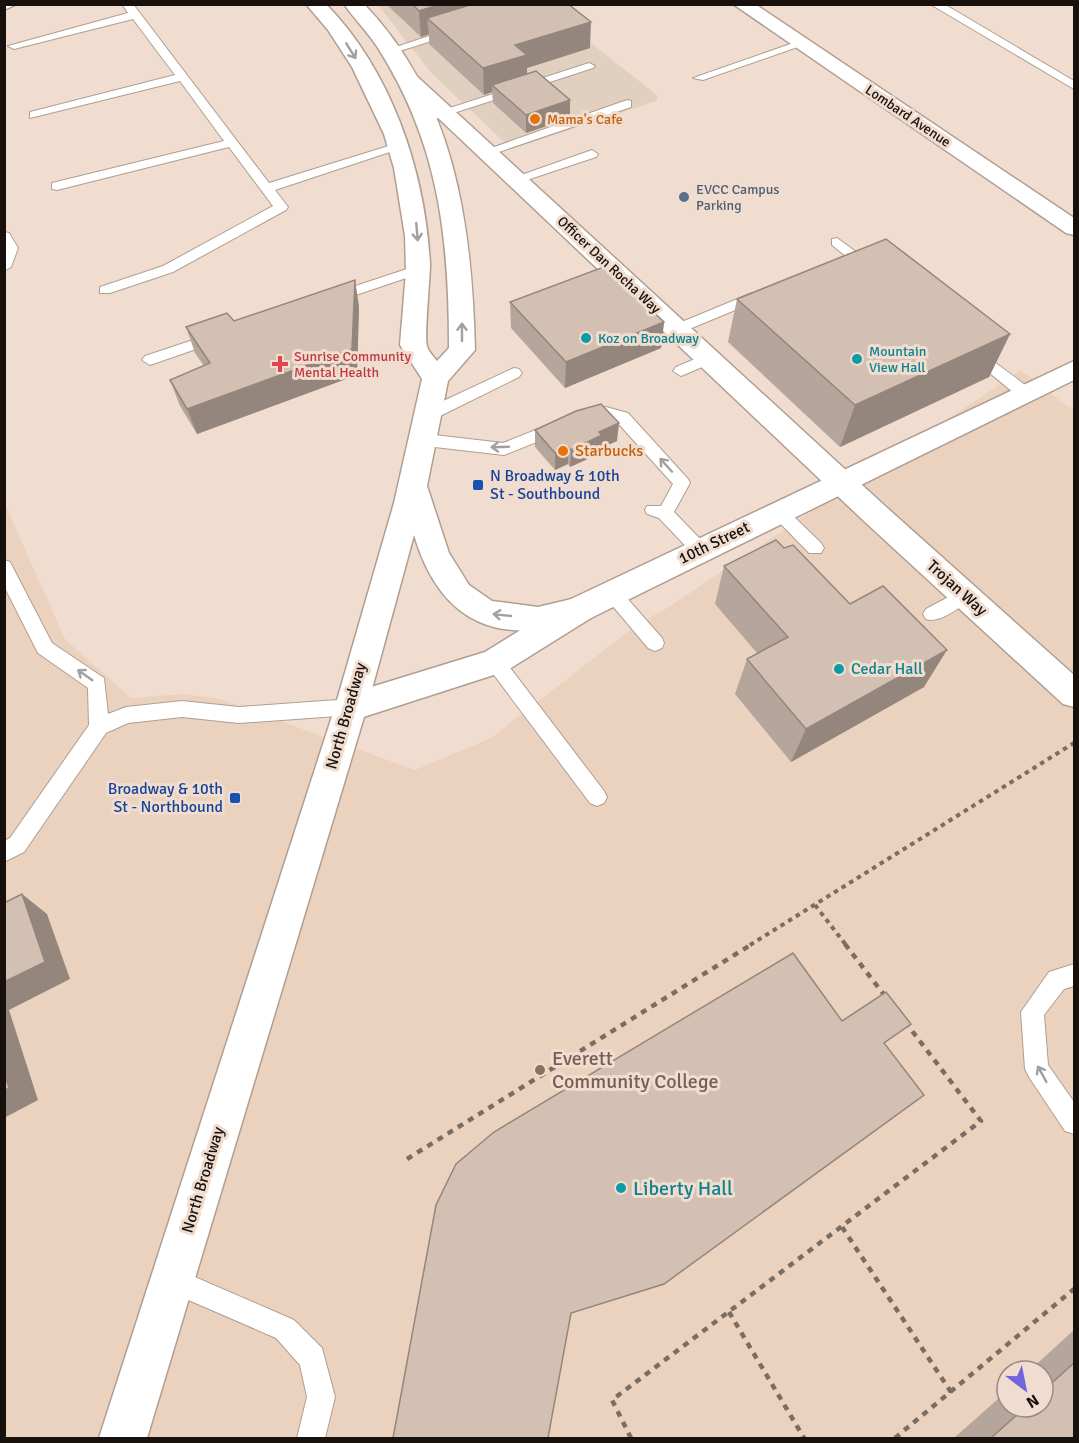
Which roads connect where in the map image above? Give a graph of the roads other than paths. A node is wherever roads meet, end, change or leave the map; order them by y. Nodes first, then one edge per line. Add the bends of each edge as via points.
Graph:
1 (315, 4) edge
2 (353, 4) edge
3 (742, 4) edge
4 (935, 4) edge
5 (131, 10) edge
6 (465, 28) edge
7 (800, 44) junction
8 (14, 46) dead end
9 (390, 51) junction
10 (589, 66) dead end
11 (182, 77) junction
12 (699, 78) dead end
13 (1074, 86) edge
14 (627, 104) dead end
15 (34, 115) dead end
16 (435, 115) junction
17 (231, 143) junction
18 (399, 147) junction
19 (486, 152) junction
20 (592, 154) dead end
21 (516, 179) junction
22 (57, 186) dead end
23 (266, 188) junction
24 (1074, 228) edge
25 (4, 236) edge
26 (837, 242) dead end
27 (4, 267) edge
28 (419, 268) junction
29 (882, 278) edge
30 (105, 290) dead end
31 (752, 298) edge
32 (318, 303) edge
33 (677, 329) junction
34 (233, 332) edge
35 (963, 343) edge
36 (709, 358) junction
37 (150, 360) dead end
38 (1074, 370) edge
39 (681, 371) dead end
40 (514, 373) dead end
41 (435, 379) junction
42 (1026, 394) junction
43 (428, 427) junction
44 (840, 481) junction
45 (414, 488) junction
46 (779, 512) junction
47 (815, 548) dead end
48 (700, 550) junction
49 (4, 567) edge
50 (612, 593) junction
51 (965, 595) junction
52 (580, 609) junction
53 (932, 614) dead end
54 (655, 643) dead end
55 (495, 662) junction
56 (1073, 691) edge
57 (351, 706) junction
58 (99, 727) junction
59 (597, 797) dead end
60 (4, 852) edge
61 (1074, 975) edge
62 (1074, 1122) edge
63 (172, 1280) junction
64 (123, 1438) edge
65 (311, 1438) edge

1 -> 18 main road via 349,46 371,83
2 - 9 main road
3 - 7 main road, Lombard Avenue
4 - 13 lane
5 - 8 lane
5 - 11 lane
6 - 9 lane
7 - 12 lane
7 - 24 main road, Lombard Avenue
9 - 16 main road, Officer Dan Rocha Way
10 - 16 lane
11 - 15 lane
11 - 17 lane
14 - 19 lane
16 - 19 main road, Officer Dan Rocha Way
41 -> 16 main road via 462,350 462,278 453,205
17 - 22 lane
17 - 23 lane
18 - 23 lane
18 -> 28 main road via 411,187
19 - 21 main road, Officer Dan Rocha Way
20 - 21 lane
21 - 33 main road, Officer Dan Rocha Way
23 - 30 lane via 281,207 168,268
25 - 27 lane via 10,248
26 - 29 lane
28 - 32 lane
28 - 41 main road via 413,345
31 - 33 lane
33 - 36 main road, Officer Dan Rocha Way
34 - 37 lane
35 - 42 lane
36 - 39 lane
36 - 44 main road, Officer Dan Rocha Way
38 - 42 main road, 10th Street
40 - 43 lane
41 - 43 main road, North Broadway
42 - 44 main road, 10th Street
43 - 45 main road, North Broadway
48 -> 43 lane via 659,511 682,483 622,417 606,412 584,417 504,449
44 - 46 main road, 10th Street
44 - 51 main road, Trojan Way
52 -> 45 main road via 538,619 485,613 458,593 435,555
45 - 57 main road, North Broadway
46 - 47 lane
46 - 48 main road, 10th Street
48 - 50 main road, 10th Street
58 -> 49 lane via 97,684 45,648
50 - 52 main road, 10th Street
50 - 54 lane
51 - 53 lane
51 - 56 main road, Trojan Way
52 - 55 main road, 10th Street
55 - 57 main road, 10th Street
55 - 59 lane
57 - 58 lane via 239,715 182,709 126,715
57 - 63 main road, North Broadway
58 - 60 lane via 17,845
62 -> 61 lane via 1037,1069 1032,1012 1057,980
63 - 64 main road, North Broadway
63 - 65 lane via 285,1329 312,1359 321,1397

